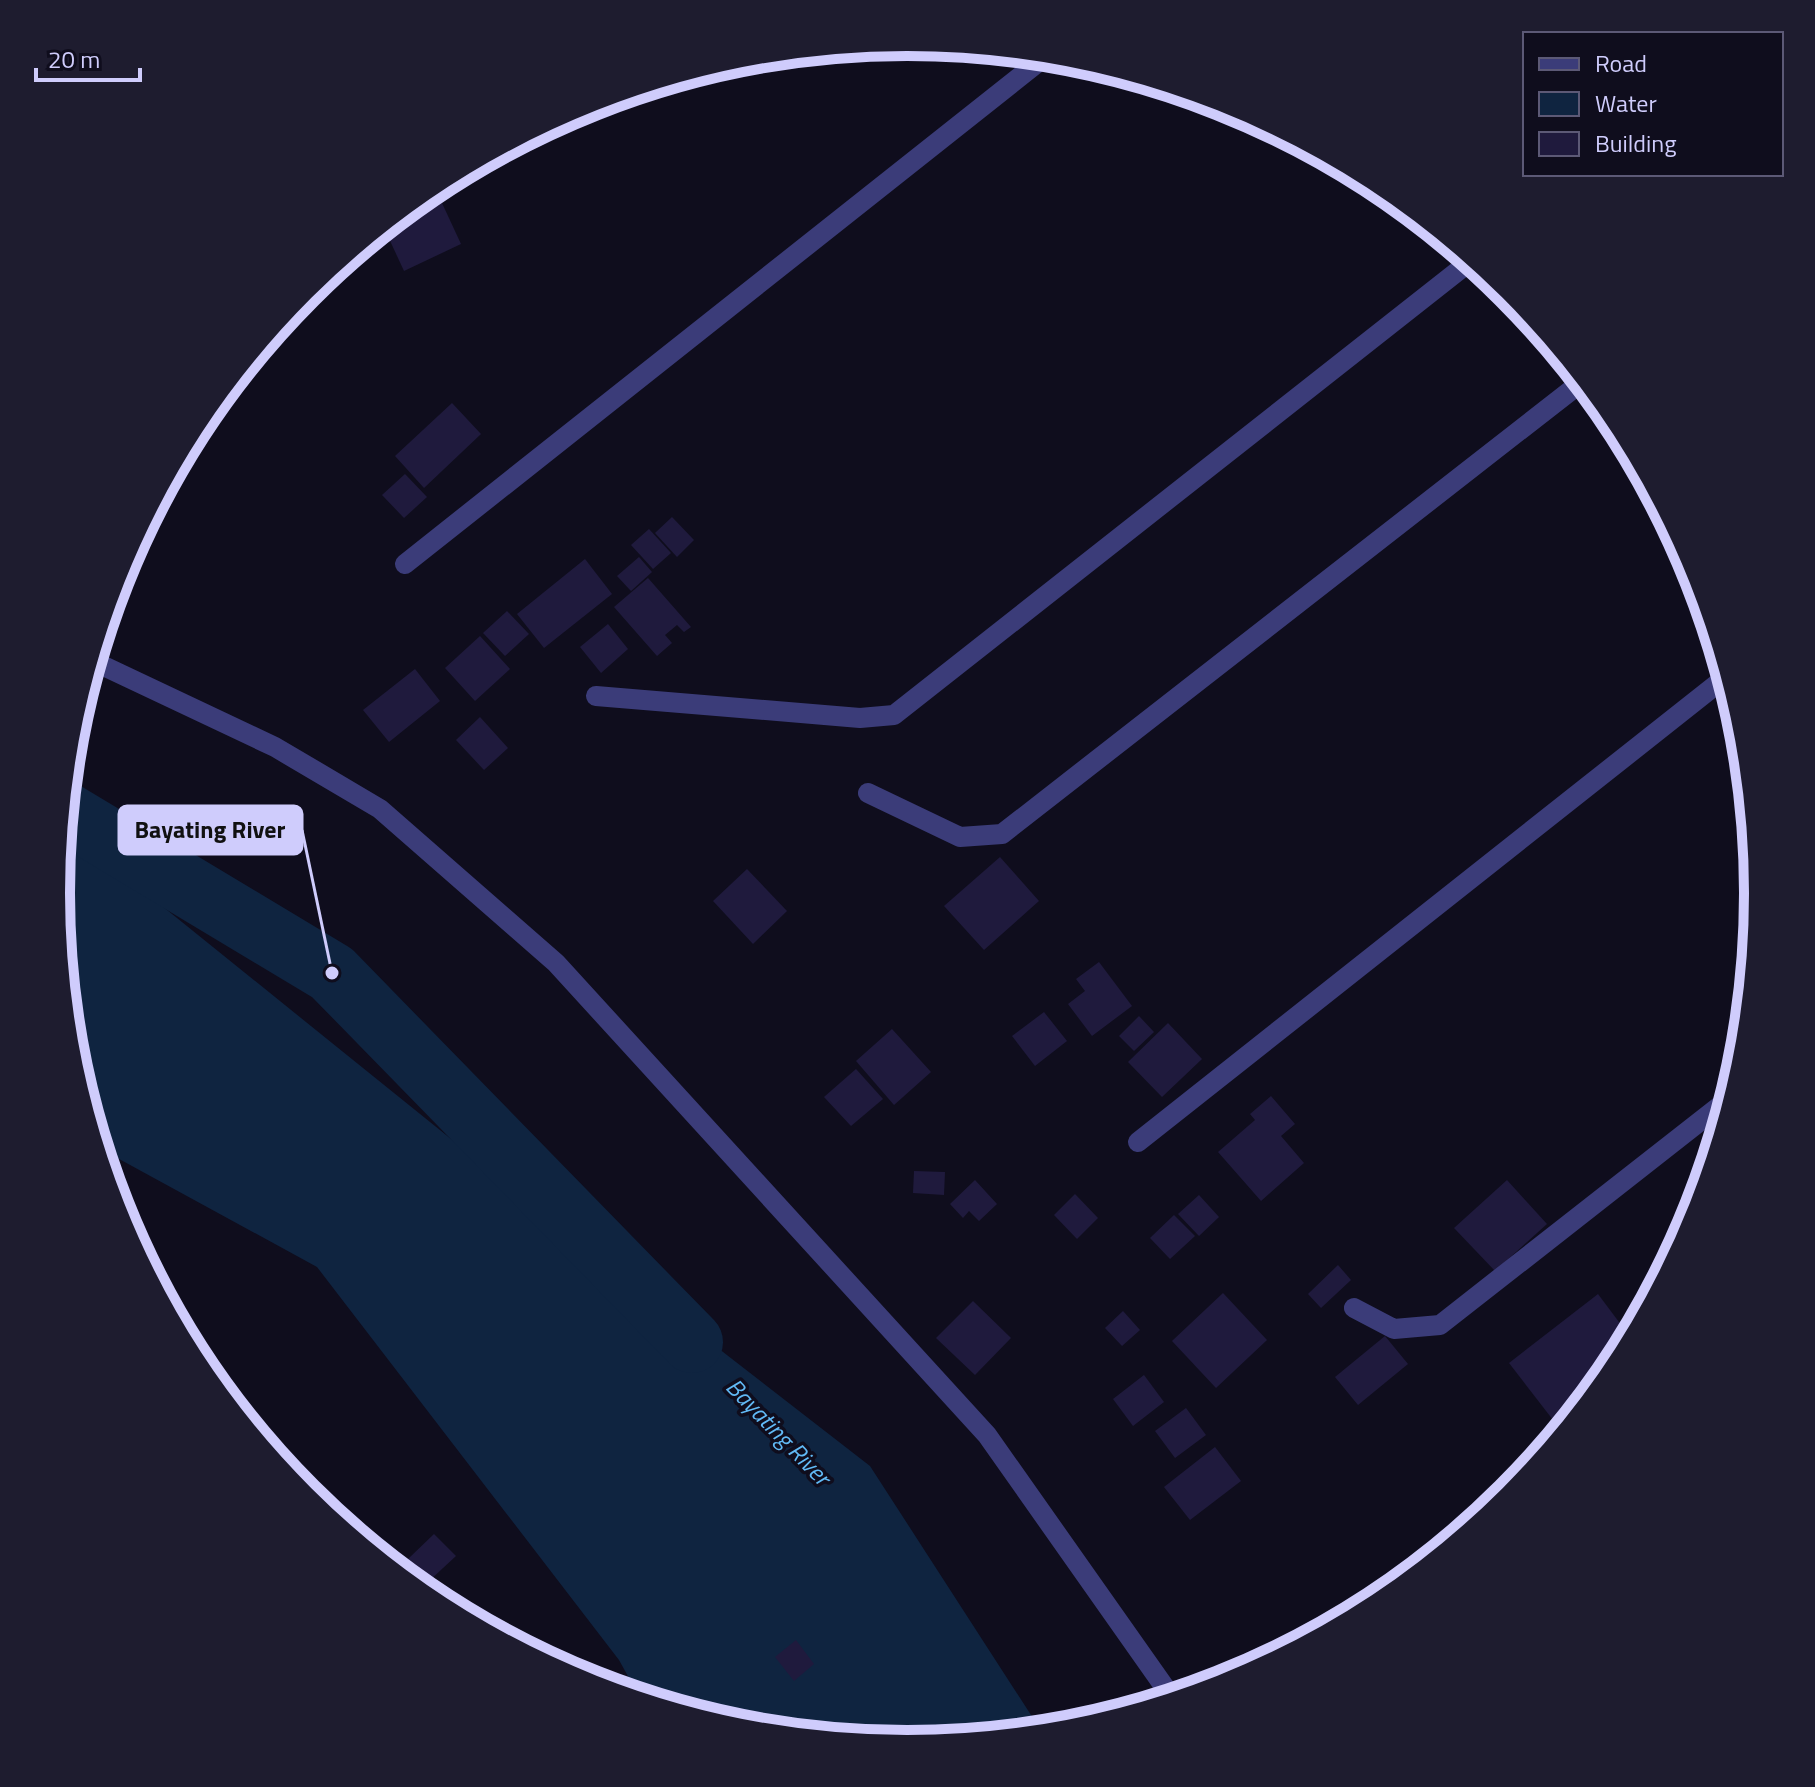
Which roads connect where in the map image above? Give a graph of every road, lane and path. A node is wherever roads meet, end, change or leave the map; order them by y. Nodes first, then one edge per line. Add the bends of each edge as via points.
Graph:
1 (1034, 66) edge
2 (1463, 267) edge
3 (1575, 388) edge
4 (405, 564) dead end
5 (102, 665) edge
6 (1718, 683) edge
7 (596, 696) dead end
8 (868, 793) dead end
9 (1716, 1108) edge
10 (1138, 1142) dead end
11 (1354, 1308) dead end
12 (1167, 1690) edge

1 - 4 street
2 - 7 street via 894,715 860,718
3 - 8 street via 1002,834 960,837
5 - 12 street via 275,747 380,809 556,963 987,1435
6 - 10 street
9 - 11 street via 1440,1325 1394,1329

